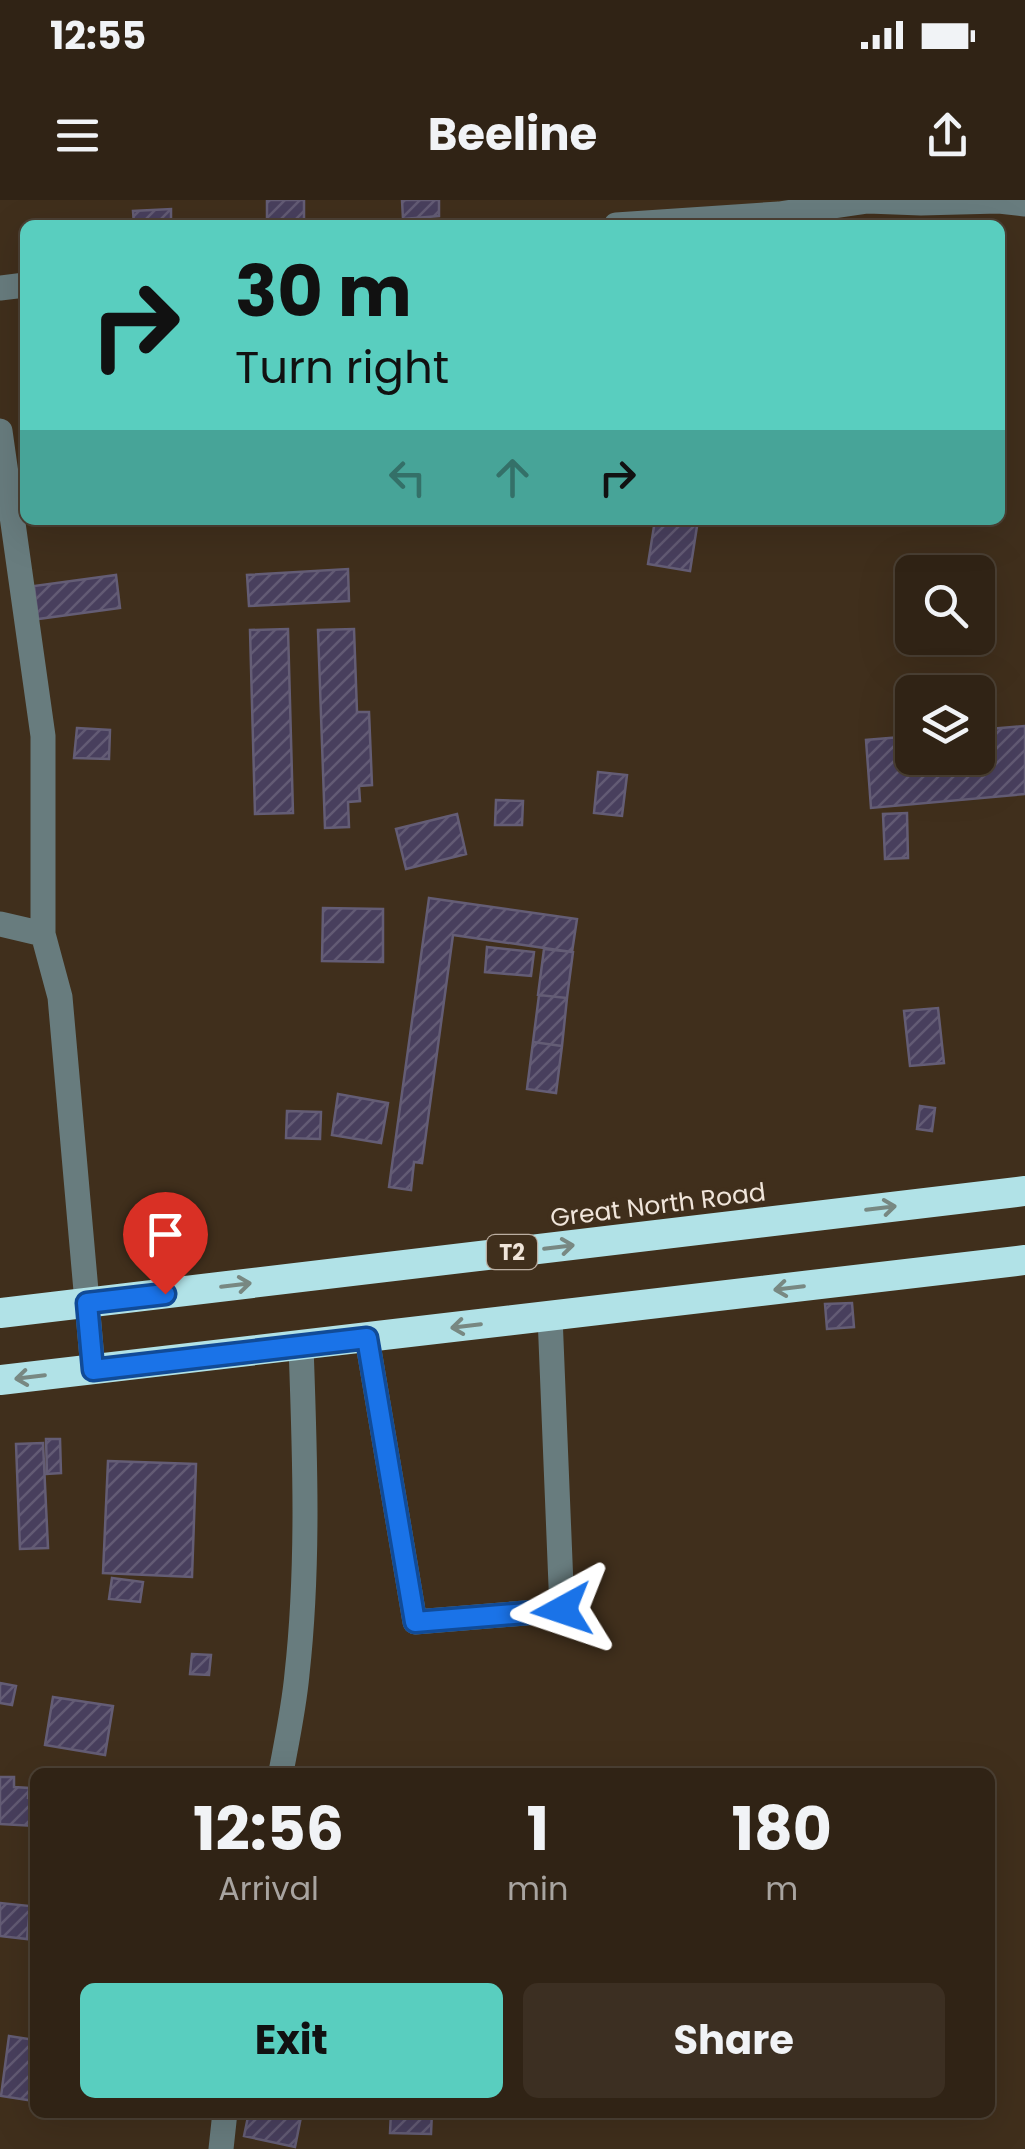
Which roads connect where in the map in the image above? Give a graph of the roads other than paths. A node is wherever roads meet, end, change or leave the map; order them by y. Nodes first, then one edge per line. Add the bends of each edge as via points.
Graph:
1 (869, 200) edge
2 (1025, 204) edge
3 (691, 220) edge
4 (0, 432) edge
5 (0, 924) edge
6 (43, 934) junction
7 (1025, 1191) edge
8 (1025, 1260) edge
9 (87, 1303) junction
10 (0, 1314) edge
11 (550, 1316) junction
12 (367, 1338) junction
13 (301, 1346) junction
14 (93, 1370) junction
15 (0, 1380) edge
16 (282, 1768) edge
17 (224, 2118) edge
18 (220, 2149) edge

1 - 2 street
1 - 3 street
4 - 6 street via 43,736
5 - 6 street
6 - 9 street via 60,997
9 -> 7 highway, Great North Road / T2
8 -> 11 highway
9 - 10 highway, Great North Road / T2
9 - 14 street
11 -> 12 highway
11 - 12 street via 562,1610 415,1622
12 - 13 highway
13 - 14 highway
13 - 16 street via 303,1587 298,1675
14 -> 15 highway
17 - 18 street

